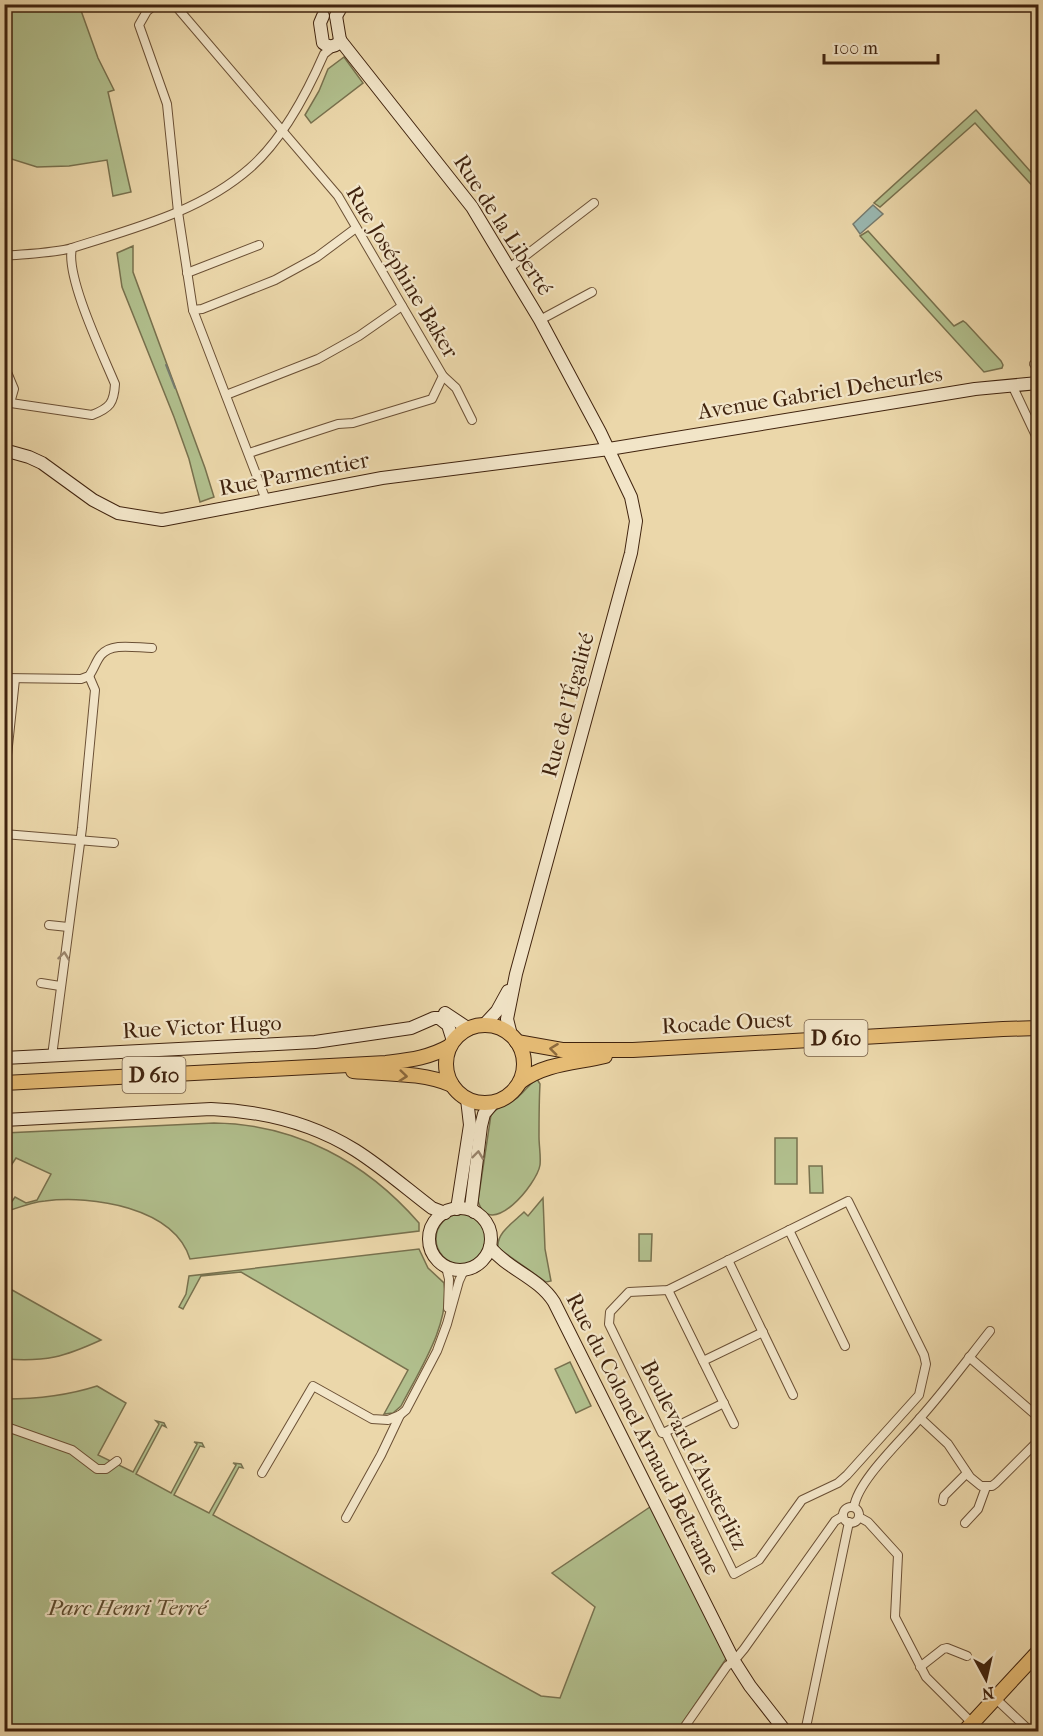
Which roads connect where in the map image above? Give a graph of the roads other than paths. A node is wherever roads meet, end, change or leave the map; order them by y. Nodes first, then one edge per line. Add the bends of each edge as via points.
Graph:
1 (156, 4) edge
2 (174, 4) edge
3 (315, 4) edge
4 (343, 4) edge
5 (322, 16) junction
6 (336, 16) junction
7 (330, 46) junction
8 (283, 131) junction
9 (594, 202) dead end
10 (178, 212) junction
11 (356, 228) junction
12 (259, 245) dead end
13 (72, 248) junction
14 (4, 256) edge
15 (508, 268) junction
16 (187, 273) junction
17 (592, 292) dead end
18 (402, 306) junction
19 (193, 310) junction
20 (540, 320) junction
21 (4, 365) edge
22 (443, 376) junction
23 (1038, 383) edge
24 (1012, 385) junction
25 (226, 395) junction
26 (7, 402) edge
27 (472, 420) dead end
28 (1038, 440) edge
29 (609, 449) junction
30 (4, 450) edge
31 (249, 453) junction
32 (266, 500) junction
33 (152, 648) dead end
34 (89, 676) junction
35 (4, 678) edge
36 (15, 679) junction
37 (4, 784) edge
38 (4, 834) edge
39 (79, 840) junction
40 (114, 843) dead end
41 (49, 925) dead end
42 (68, 927) junction
43 (516, 974) junction
44 (41, 983) dead end
45 (60, 986) junction
46 (484, 1025) junction
47 (1038, 1028) edge
48 (401, 1029) junction
49 (468, 1029) junction
50 (514, 1039) junction
51 (452, 1043) junction
52 (633, 1050) junction
53 (52, 1056) junction
54 (4, 1058) edge
55 (303, 1067) junction
56 (520, 1082) junction
57 (4, 1083) edge
58 (452, 1085) junction
59 (467, 1099) junction
60 (494, 1102) junction
61 (4, 1120) edge
62 (378, 1167) junction
63 (451, 1211) junction
64 (474, 1212) junction
65 (432, 1226) junction
66 (789, 1230) junction
67 (490, 1247) junction
68 (728, 1260) junction
69 (482, 1262) junction
70 (446, 1267) junction
71 (464, 1270) junction
72 (528, 1277) junction
73 (668, 1290) junction
74 (447, 1324) junction
75 (990, 1331) dead end
76 (763, 1332) junction
77 (845, 1346) dead end
78 (969, 1357) junction
79 (703, 1361) junction
80 (793, 1395) dead end
81 (724, 1403) junction
82 (400, 1415) junction
83 (1038, 1417) edge
84 (920, 1418) junction
85 (734, 1424) dead end
86 (4, 1426) edge
87 (665, 1431) junction
88 (1038, 1441) edge
89 (117, 1461) dead end
90 (262, 1473) dead end
91 (967, 1473) junction
92 (986, 1487) junction
93 (943, 1501) dead end
94 (854, 1507) junction
95 (859, 1517) junction
96 (346, 1518) dead end
97 (846, 1519) junction
98 (965, 1522) dead end
99 (1038, 1652) edge
100 (967, 1656) dead end
101 (734, 1661) junction
102 (920, 1666) junction
103 (995, 1698) junction
104 (968, 1727) edge
105 (681, 1731) edge
106 (786, 1731) edge
107 (805, 1731) edge
108 (1031, 1731) edge

1 - 10 street via 139,25 167,104
2 - 8 street, Rue Joséphine Baker
3 - 5 street
4 - 6 street
5 - 6 street
5 - 7 street via 320,23
6 - 7 street
7 - 8 street
7 - 15 street, Rue de la Liberté via 471,207
8 - 10 street via 250,168 208,198
8 - 11 street, Rue Joséphine Baker via 338,196
9 - 15 street
10 - 13 street
10 - 16 street
11 - 18 street, Rue Joséphine Baker
11 - 19 street via 317,257 275,280
12 - 16 street
13 - 14 street
13 - 26 street via 75,284 115,384 114,398 104,410 92,415
15 - 20 street, Rue de la Liberté
16 - 19 street
17 - 20 street
18 - 22 street, Rue Joséphine Baker
18 - 25 street via 318,359
19 - 25 street
20 - 29 street, Rue de la Liberté
21 - 26 street via 14,389
22 - 27 street via 456,388
22 - 31 street, Rue Joséphine Baker via 432,399
23 - 24 street, Avenue Gabriel Deheurles
24 - 28 street
24 - 29 street, Avenue Gabriel Deheurles
25 - 31 street
29 - 32 street, Rue Parmentier via 382,478
29 - 43 street, Rue de l'Égalité via 631,497 636,521 634,537
30 - 32 street, Rue Parmentier via 42,463 118,513 143,518 162,520
31 - 32 street
33 - 34 street via 108,649
34 - 36 street via 73,680
34 - 39 street via 95,690
35 - 36 street
36 - 37 street
38 - 39 street
39 - 40 street
39 - 42 street
41 - 42 street
45 -> 42 street
43 - 46 street via 497,1011
43 - 50 street via 507,1019
44 - 45 street
45 - 53 street
46 - 49 main road
46 - 50 main road via 503,1030
47 - 52 main road, Rocade Ouest / D 610
48 - 49 street, Rue Victor Hugo via 439,1011
48 - 51 street, Rue Victor Hugo via 440,1018 448,1025
48 - 53 street, Rue Victor Hugo via 304,1043
49 - 51 main road
52 -> 50 main road, Rocade Ouest / D 610 via 562,1050
50 - 56 main road via 524,1062
51 - 55 main road, D 610 via 419,1059
51 - 58 main road via 446,1066
52 - 56 main road, Rocade Ouest / D 610 via 547,1067
53 - 54 street, Rue Victor Hugo
55 - 57 main road, D 610
55 -> 58 main road, D 610 via 416,1077
56 - 60 main road via 506,1097
58 - 59 main road
59 - 60 main road
59 - 63 street via 470,1125
64 -> 60 street via 471,1207 481,1126 484,1114
61 - 62 street via 239,1110 279,1118 333,1137
62 - 63 street via 432,1208
62 - 65 street via 426,1215
63 - 64 street
63 - 65 street
64 - 67 street via 489,1228
65 - 70 street via 432,1252
66 - 68 street
66 - 77 street
66 - 87 street, Boulevard d'Austerlitz via 848,1200 926,1364 919,1395 838,1483 802,1500 759,1560 734,1574
67 - 69 street
67 - 72 street, Rue du Colonel Arnaud Beltrame
68 - 73 street
68 - 76 street
69 - 71 street
69 - 72 street
70 - 71 street
70 - 74 street via 450,1280
71 - 74 street
72 - 101 street, Rue du Colonel Arnaud Beltrame via 554,1302
73 - 79 street
73 - 87 street, Boulevard d'Austerlitz via 629,1292 610,1312 609,1324 662,1433
74 - 82 street via 432,1362
75 - 78 street
76 - 79 street
76 - 80 street
78 - 83 street
78 - 84 street
79 - 81 street
81 - 85 street
81 - 87 street
82 - 90 street via 388,1420 375,1419 313,1386
82 - 96 street
84 - 91 street via 948,1444
84 - 94 street via 855,1497
86 - 89 street via 78,1453 97,1469 106,1469
88 - 92 street via 996,1483
91 - 92 street
91 - 93 street
92 - 98 street via 978,1509
94 - 95 street
94 - 97 street via 846,1509
95 - 97 street via 856,1521
95 - 102 street via 898,1555 895,1617
97 - 101 street via 835,1521
97 - 107 street
99 - 103 main road
100 - 102 street via 947,1648
101 - 105 street
101 - 106 street, Rue du Colonel Arnaud Beltrame
102 - 104 street
103 - 104 main road
103 - 108 street

